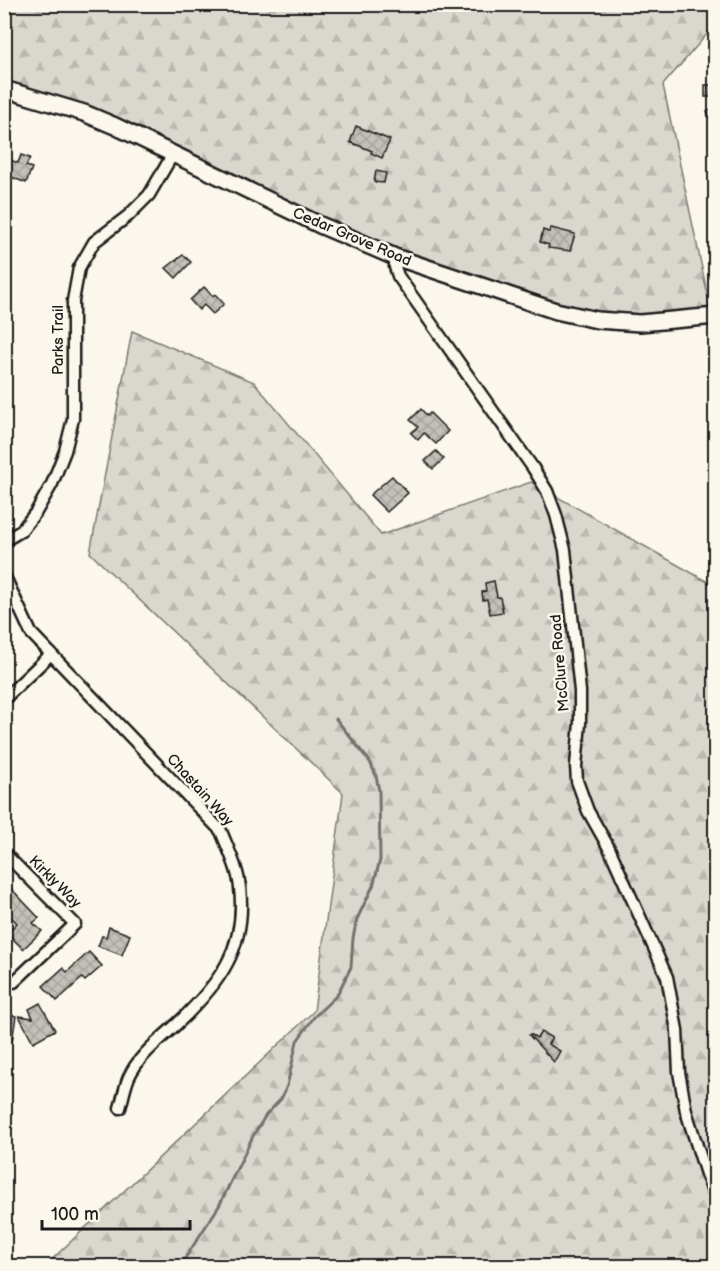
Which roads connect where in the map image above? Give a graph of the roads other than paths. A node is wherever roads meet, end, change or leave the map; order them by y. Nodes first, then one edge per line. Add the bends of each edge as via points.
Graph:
1 (4, 89) edge
2 (174, 154) junction
3 (394, 257) junction
4 (716, 316) edge
5 (4, 541) edge
6 (4, 575) edge
7 (51, 654) junction
8 (4, 699) edge
9 (4, 853) edge
10 (14, 982) dead end
11 (120, 1108) dead end
12 (716, 1197) edge

1 - 2 main road, Cedar Grove Road via 84,113
2 - 3 main road, Cedar Grove Road
2 - 5 street, Parks Trail via 149,195 94,242 79,268 73,301 73,418 65,451 36,512 21,531
3 - 4 main road, Cedar Grove Road via 556,311 597,320 640,322
3 - 12 street, McClure Road via 398,276 533,468 556,515 565,550 580,691 577,781 667,977 686,1111
6 - 7 street, Chastain Way via 32,633
7 - 8 street
7 - 11 street, Chastain Way via 221,831 240,887 237,942 222,973 206,996 144,1054 129,1077
9 - 10 street, Kirkly Way via 75,924

